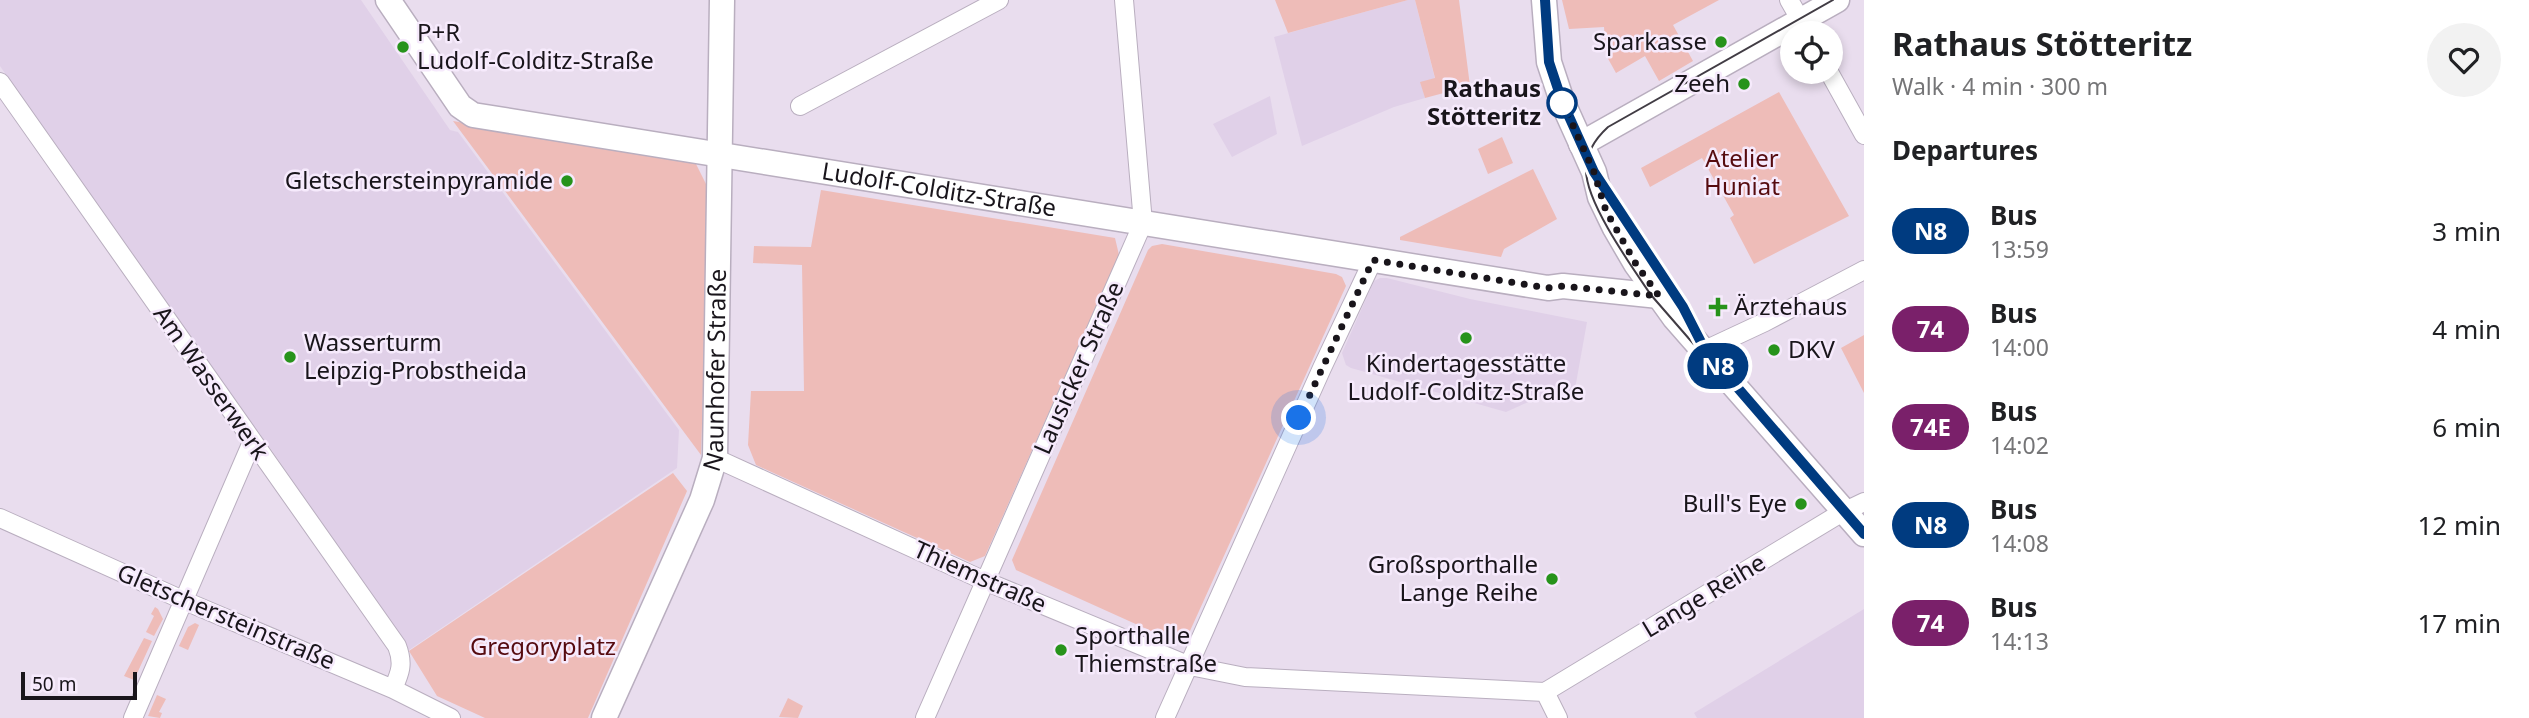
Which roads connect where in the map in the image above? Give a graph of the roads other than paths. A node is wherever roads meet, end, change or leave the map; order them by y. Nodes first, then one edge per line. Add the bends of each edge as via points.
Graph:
1 (388, 0) edge
2 (722, 0) edge
3 (999, 0) edge
4 (1124, 0) edge
5 (1545, 0) edge
6 (1837, 0) edge
7 (1799, 18) edge
8 (0, 82) edge
9 (1836, 84) edge
10 (800, 106) dead end
11 (1864, 135) edge
12 (1581, 144) junction
13 (719, 156) junction
14 (1594, 172) junction
15 (1143, 223) junction
16 (1373, 260) junction
17 (1864, 270) edge
18 (1548, 288) junction
19 (1659, 296) junction
20 (1674, 317) junction
21 (1705, 350) junction
22 (252, 442) junction
23 (715, 458) junction
24 (1854, 507) edge
25 (0, 518) edge
26 (1864, 534) edge
27 (985, 581) junction
28 (185, 601) junction
29 (1190, 666) junction
30 (393, 689) junction
31 (1545, 692) junction
32 (132, 718) edge
33 (451, 718) edge
34 (604, 718) edge
35 (925, 718) edge
36 (1165, 718) edge
37 (1558, 718) edge

1 - 13 street, Ludolf-Colditz-Straße via 460,106 473,115
2 - 13 street, Naunhofer Straße
3 - 10 street
4 - 15 street, Lausicker Straße
5 - 12 street via 1549,62
6 - 7 street
7 - 12 street
8 - 22 street, Am Wasserwerk
9 - 11 street
12 - 14 street
13 - 15 street, Ludolf-Colditz-Straße
13 - 23 street, Naunhofer Straße
14 - 19 street via 1610,219
14 - 21 street via 1683,307
15 - 16 street, Ludolf-Colditz-Straße
15 - 27 street, Lausicker Straße
16 - 18 street, Ludolf-Colditz-Straße
16 - 29 street
17 - 21 street
18 - 19 street, Ludolf-Colditz-Straße
18 - 20 street, Ludolf-Colditz-Straße via 1559,295
19 - 20 street
20 - 21 street
21 - 24 street
22 - 28 street
22 - 30 street, Am Wasserwerk via 397,646 401,672
23 - 27 street, Thiemstraße
23 - 34 street, Naunhofer Straße via 702,500
24 - 26 street
24 - 31 street, Lange Reihe
25 - 28 street, Gletschersteinstraße
27 - 29 street, Thiemstraße
27 - 35 street, Lausicker Straße
28 - 30 street, Gletschersteinstraße
28 - 32 street
29 - 31 street, Thiemstraße via 1245,677
29 - 36 street
30 - 33 street, Gletschersteinstraße
31 - 37 street

